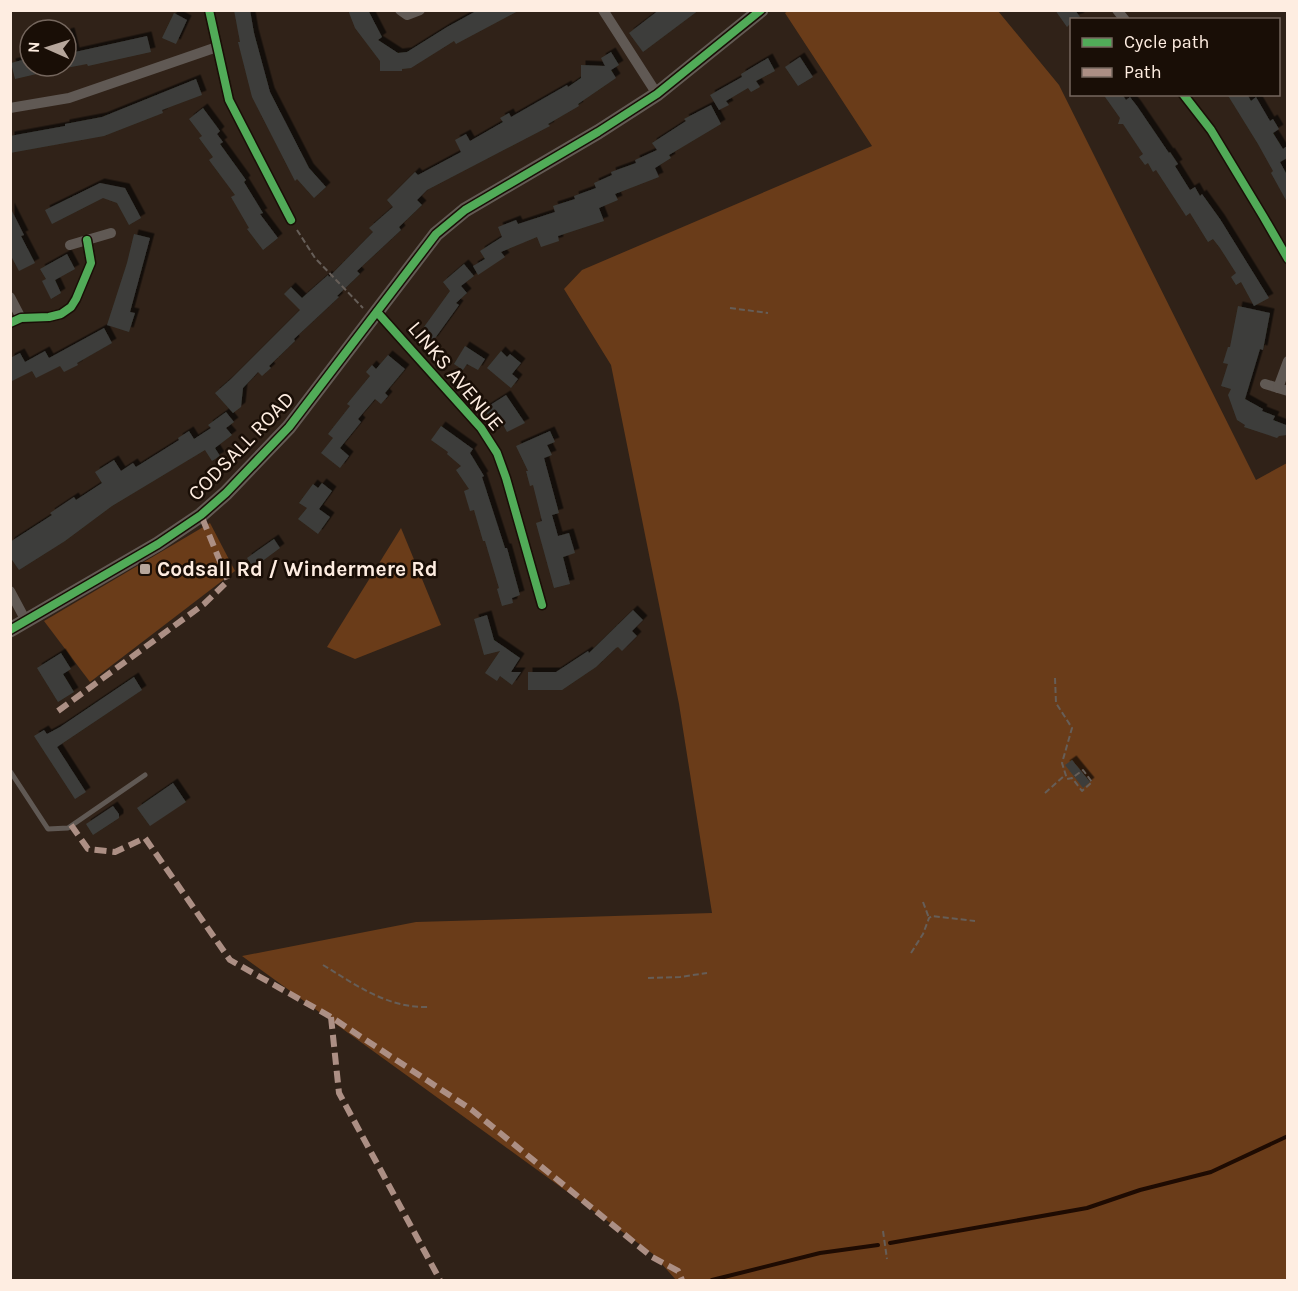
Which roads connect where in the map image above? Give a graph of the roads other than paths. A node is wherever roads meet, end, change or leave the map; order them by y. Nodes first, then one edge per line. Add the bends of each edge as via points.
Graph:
1 (210, 10) edge
2 (400, 10) edge
3 (420, 10) edge
4 (603, 10) edge
5 (761, 10) edge
6 (217, 47) junction
7 (657, 94) junction
8 (1184, 96) edge
9 (10, 108) edge
10 (291, 220) road end
11 (111, 233) dead end
12 (87, 240) junction
13 (70, 245) dead end
14 (1287, 260) edge
15 (10, 297) edge
16 (377, 312) junction
17 (16, 320) edge
18 (1287, 361) edge
19 (1265, 384) dead end
20 (1283, 390) edge
21 (10, 591) edge
22 (542, 605) dead end
23 (26, 621) junction
24 (10, 630) edge
25 (10, 771) edge
26 (145, 775) dead end

1 - 6 street
2 - 3 street via 407,15
4 - 7 street
5 - 7 street, CODSALL ROAD
6 - 9 street via 69,98
6 - 10 street via 229,100
7 - 16 street, CODSALL ROAD via 465,210 436,234
8 - 14 street via 1210,130
11 - 12 street
12 - 13 street
12 - 17 street via 91,264 71,307 50,317
15 - 17 street
16 - 22 street, LINKS AVENUE via 481,428 496,453
16 - 23 street, CODSALL ROAD via 289,427 226,493 158,544
18 - 20 street
19 - 20 street
21 - 23 street
23 - 24 street, CODSALL ROAD
25 - 26 lane via 48,829 68,828

